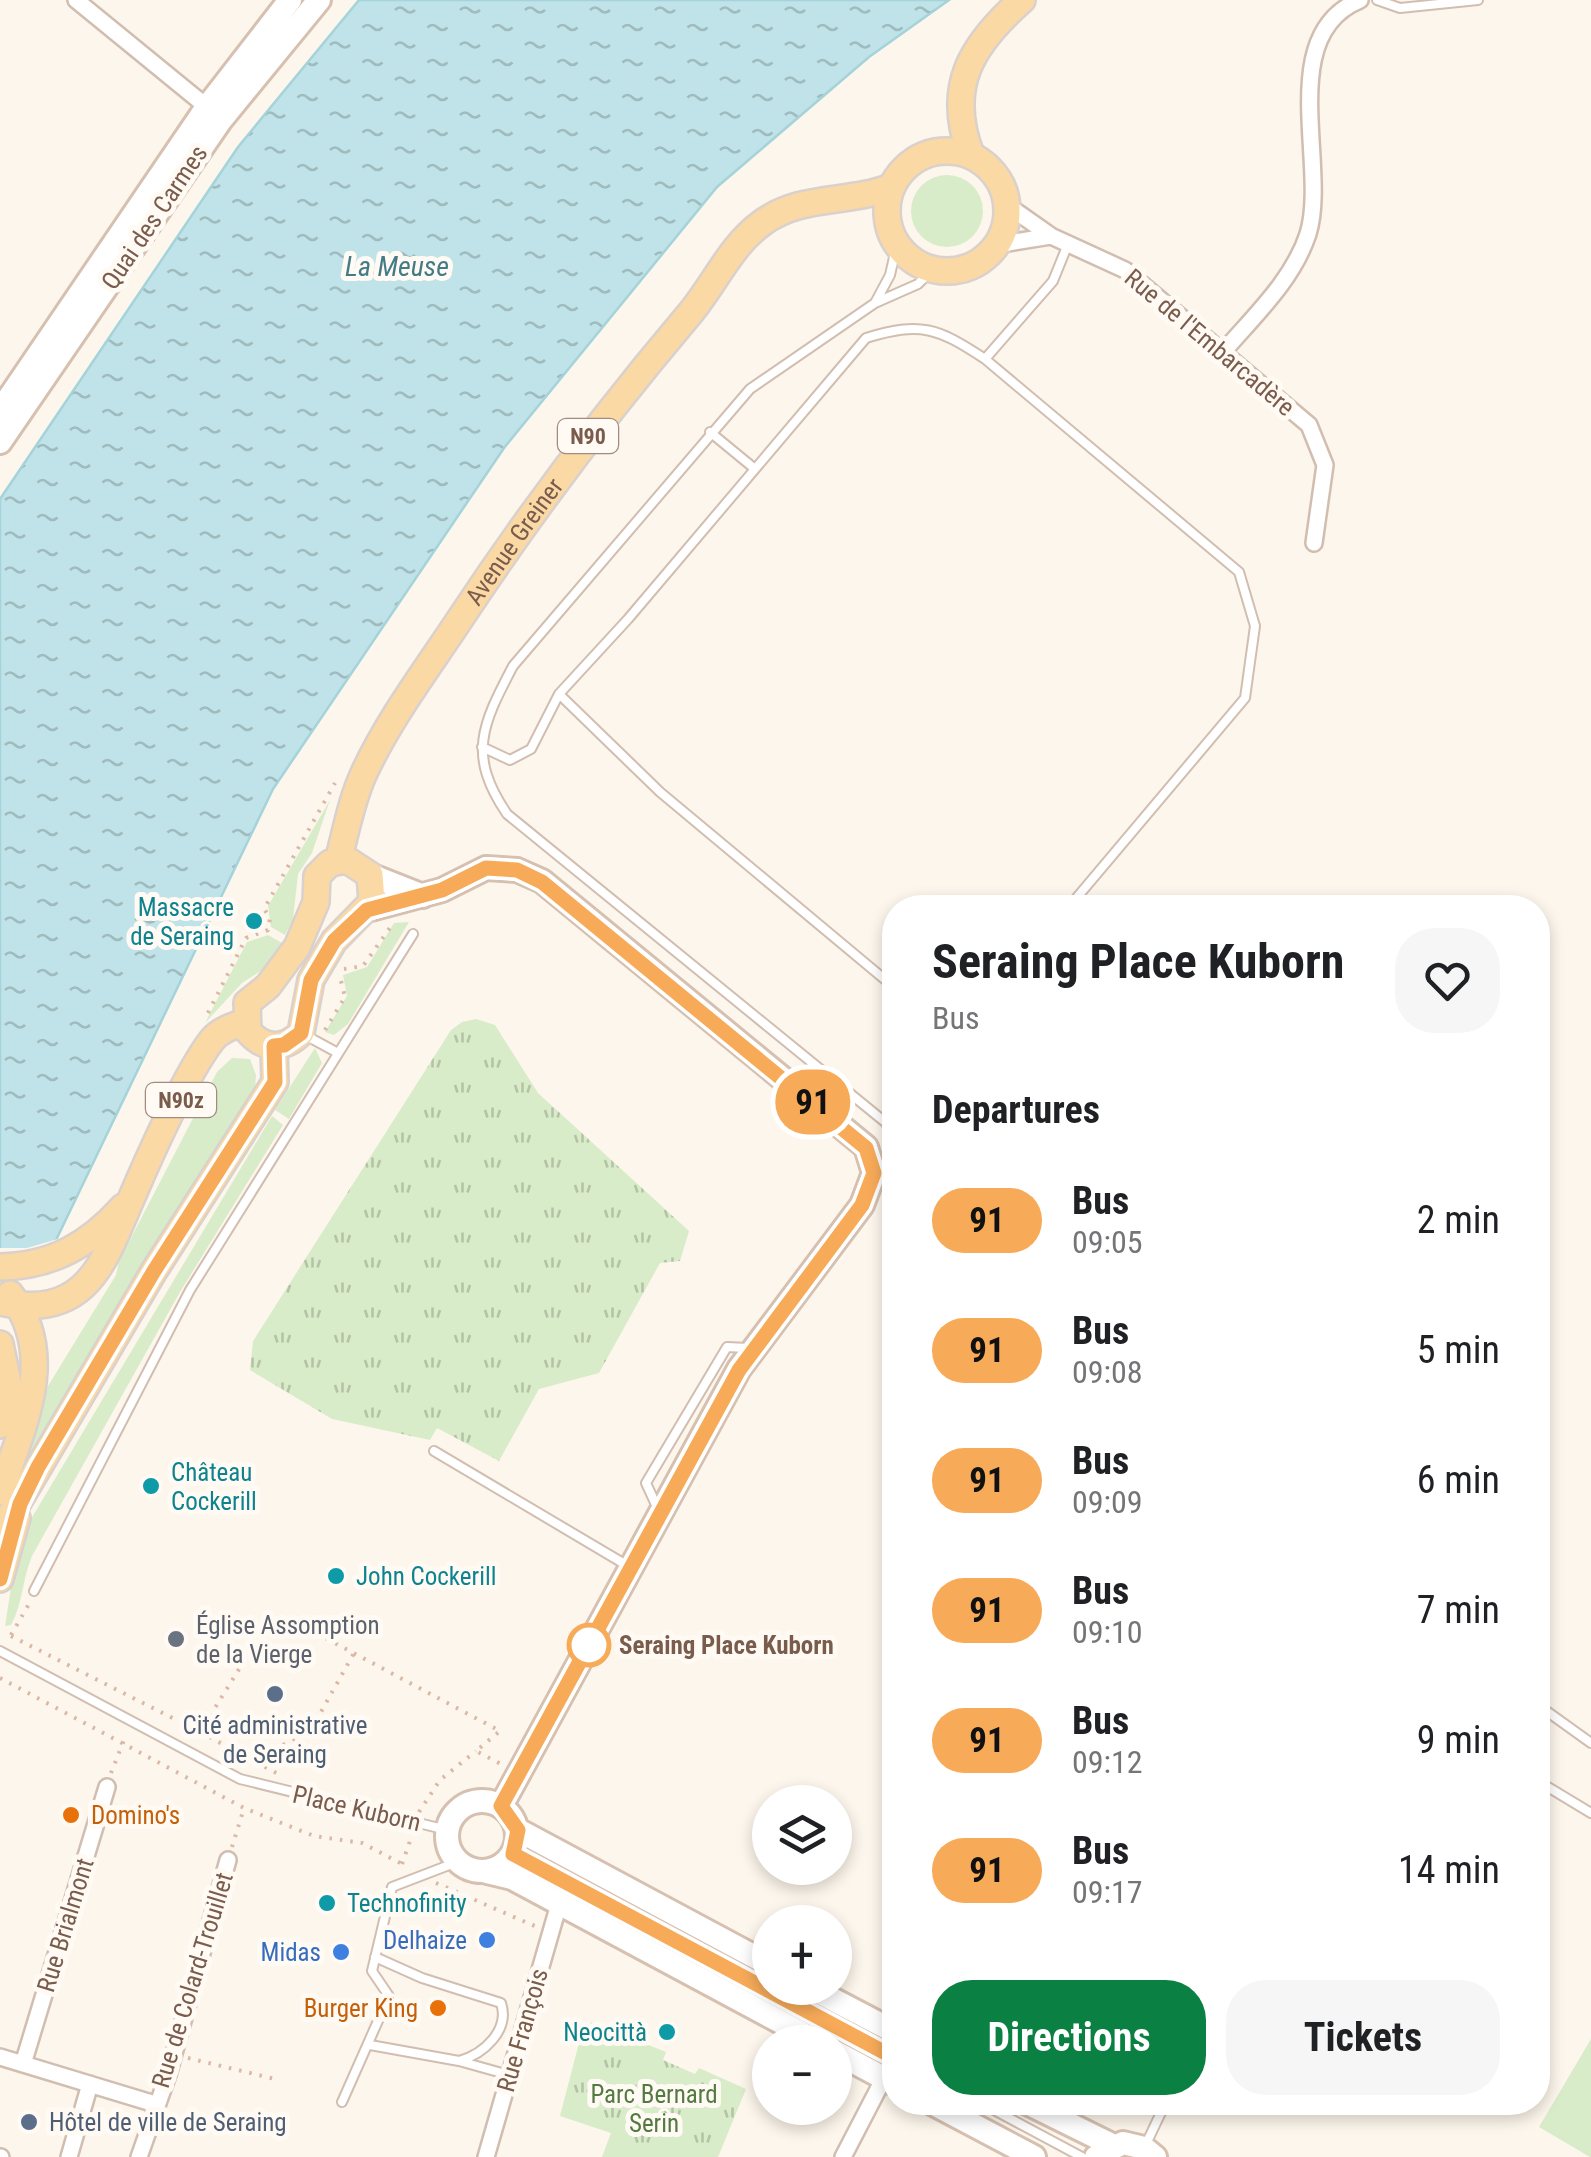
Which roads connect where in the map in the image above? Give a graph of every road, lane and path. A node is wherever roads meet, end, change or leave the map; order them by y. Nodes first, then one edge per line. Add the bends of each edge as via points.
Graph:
1 (76, 0) edge
2 (290, 0) edge
3 (319, 0) edge
4 (1022, 0) edge
5 (1360, 0) edge
6 (1376, 0) edge
7 (1478, 0) edge
8 (207, 107) junction
9 (959, 110) junction
10 (937, 151) junction
11 (971, 155) junction
12 (891, 187) junction
13 (844, 200) junction
14 (1007, 204) junction
15 (892, 235) junction
16 (1051, 236) junction
17 (1068, 244) junction
18 (996, 246) junction
19 (933, 269) junction
20 (875, 303) junction
21 (1223, 352) junction
22 (985, 359) junction
23 (0, 411) edge
24 (710, 432) junction
25 (0, 442) edge
26 (754, 469) junction
27 (1314, 543) dead end
28 (558, 694) junction
29 (482, 747) junction
30 (344, 768) dead end
31 (355, 866) junction
32 (1079, 895) edge
33 (423, 896) junction
34 (316, 902) junction
35 (360, 915) junction
36 (402, 920) dead end
37 (413, 934) dead end
38 (882, 977) edge
39 (268, 986) junction
40 (304, 1003) junction
41 (204, 1021) dead end
42 (245, 1022) junction
43 (309, 1037) junction
44 (274, 1046) junction
45 (338, 1053) junction
46 (882, 1120) edge
47 (133, 1196) junction
48 (0, 1268) edge
49 (0, 1284) edge
50 (20, 1308) edge
51 (0, 1344) edge
52 (0, 1425) edge
53 (434, 1451) dead end
54 (10, 1498) edge
55 (0, 1533) edge
56 (631, 1568) junction
57 (0, 1579) edge
58 (34, 1590) dead end
59 (26, 1610) dead end
60 (0, 1652) edge
61 (354, 1653) junction
62 (0, 1678) edge
63 (1550, 1714) edge
64 (200, 1732) junction
65 (122, 1743) junction
66 (1591, 1743) edge
67 (476, 1751) junction
68 (518, 1774) junction
69 (107, 1786) joint
70 (1550, 1788) edge
71 (501, 1806) junction
72 (244, 1808) junction
73 (1591, 1812) edge
74 (416, 1822) junction
75 (447, 1830) junction
76 (518, 1830) junction
77 (513, 1854) junction
78 (228, 1860) joint
79 (457, 1862) junction
80 (402, 1864) junction
81 (487, 1872) junction
82 (422, 1876) junction
83 (560, 1904) junction
84 (549, 1934) junction
85 (752, 1955) edge
86 (375, 1958) junction
87 (843, 2005) edge
88 (786, 2025) edge
89 (882, 2025) edge
90 (370, 2045) junction
91 (174, 2054) junction
92 (0, 2057) edge
93 (852, 2058) edge
94 (460, 2061) junction
95 (23, 2064) junction
96 (882, 2068) edge
97 (882, 2070) edge
98 (509, 2076) junction
99 (276, 2079) dead end
100 (90, 2084) junction
101 (882, 2089) edge
102 (342, 2102) dead end
103 (155, 2104) junction
104 (955, 2115) edge
105 (1003, 2115) edge
106 (1046, 2115) edge
107 (1162, 2115) edge
108 (1104, 2151) edge
109 (1149, 2152) edge
110 (68, 2157) edge
111 (139, 2157) edge
112 (486, 2157) edge
113 (843, 2157) edge
114 (1034, 2157) edge
115 (1082, 2157) edge

1 - 8 street
2 - 8 main road, Quai des Carmes
3 - 25 main road, Quai des Carmes via 210,136
4 - 9 main road, Avenue Greiner via 979,46 965,73
5 - 21 street via 1326,30 1312,65 1313,210 1300,255
6 - 7 lane via 1400,8
8 - 23 main road, Quai des Carmes
9 - 10 main road, Avenue Greiner
9 - 11 main road, Avenue Greiner
10 - 11 main road
10 - 12 main road, Avenue Greiner via 910,163
11 - 14 main road, Avenue Greiner via 1001,184
12 - 13 main road, Avenue Greiner / N90
12 - 15 main road
13 - 15 main road
13 - 31 main road, Avenue Greiner / N90 via 794,206 766,220 728,256 689,315 524,521 384,736 352,808
14 - 16 street, Rue de l'Embarcadère
14 - 18 main road
15 - 19 main road via 919,264
15 - 20 lane via 890,275
16 - 17 street, Rue de l'Embarcadère
16 - 18 street
17 - 21 street, Rue de l'Embarcadère via 1125,270
17 - 22 lane via 1053,281
18 - 19 main road via 968,267
19 - 20 lane via 918,284
20 - 24 lane via 750,388
21 - 27 street, Rue de l'Embarcadère via 1298,413 1318,438 1325,480
22 - 26 lane via 927,328 866,338
22 - 32 lane via 1240,572 1256,626 1245,698
24 - 26 lane
24 - 29 lane via 513,666 492,706
26 - 28 lane
28 - 29 lane via 532,749 510,760
28 - 38 lane via 660,792
29 - 46 lane via 486,782 507,814
30 - 41 path via 264,909 268,930 246,938
31 - 33 main road
31 - 34 main road via 317,876
31 - 35 main road via 374,893
33 - 35 main road
33 - 56 main road via 486,868 517,870 542,882 866,1148 874,1173 871,1190 752,1348
34 - 35 main road via 335,920
34 - 39 main road via 297,947
35 - 40 main road via 316,971
36 - 43 path via 363,966 346,967 339,980 345,997
37 - 45 lane
39 - 40 main road via 289,988
39 - 42 main road via 247,1003
40 - 43 main road
42 - 44 main road via 255,1039
42 - 47 main road, N90z via 212,1040
43 - 44 main road
43 - 45 lane
44 - 54 main road via 275,1082
45 - 58 lane via 190,1290
47 - 48 main road, N90z via 91,1238 52,1260
47 - 50 main road, N90z via 93,1280 76,1292
49 - 50 main road
50 - 54 main road via 34,1344 32,1392
51 - 52 main road via 8,1398
53 - 56 lane
54 - 55 main road
54 - 57 main road
56 - 68 main road
59 - 64 path via 11,1636
60 - 74 lane, Place Kuborn via 240,1779
61 - 64 path via 312,1728 256,1761
61 - 64 path via 299,1624 276,1624 259,1637
61 - 67 path via 500,1731
62 - 65 path
63 - 66 lane
65 - 69 path
65 - 72 path
67 - 68 path
67 - 74 path via 440,1780
68 - 71 main road
69 - 95 street, Rue Brialmont
70 - 73 lane
71 - 75 main road via 488,1801 462,1807
71 - 76 main road
72 - 78 path
72 - 80 path via 314,1836 362,1843
74 - 75 lane, Place Kuborn
74 - 80 path
75 - 79 main road
76 - 77 main road
76 - 85 main road
77 - 81 main road
77 - 96 lane
78 - 91 street, Rue de Colard-Trouillet
79 - 81 main road
79 - 82 lane
80 - 82 path
81 - 83 main road
82 - 84 path
82 - 86 lane via 392,1887
83 - 84 street, Rue François
83 - 88 main road
84 - 98 street, Rue François
86 - 90 lane via 372,1970 389,1996
86 - 94 lane via 501,2003 503,2020 493,2039
87 - 89 main road
90 - 94 lane
90 - 102 lane
91 - 99 path
91 - 103 street, Rue de Colard-Trouillet
92 - 95 street
93 - 97 main road
94 - 98 lane
95 - 100 street
98 - 112 street, Rue François
100 - 103 street
100 - 110 street
101 - 113 street
103 - 111 street, Rue de Colard-Trouillet
104 - 114 main road
105 - 115 lane
106 - 108 main road
107 - 109 lane
108 - 109 main road

